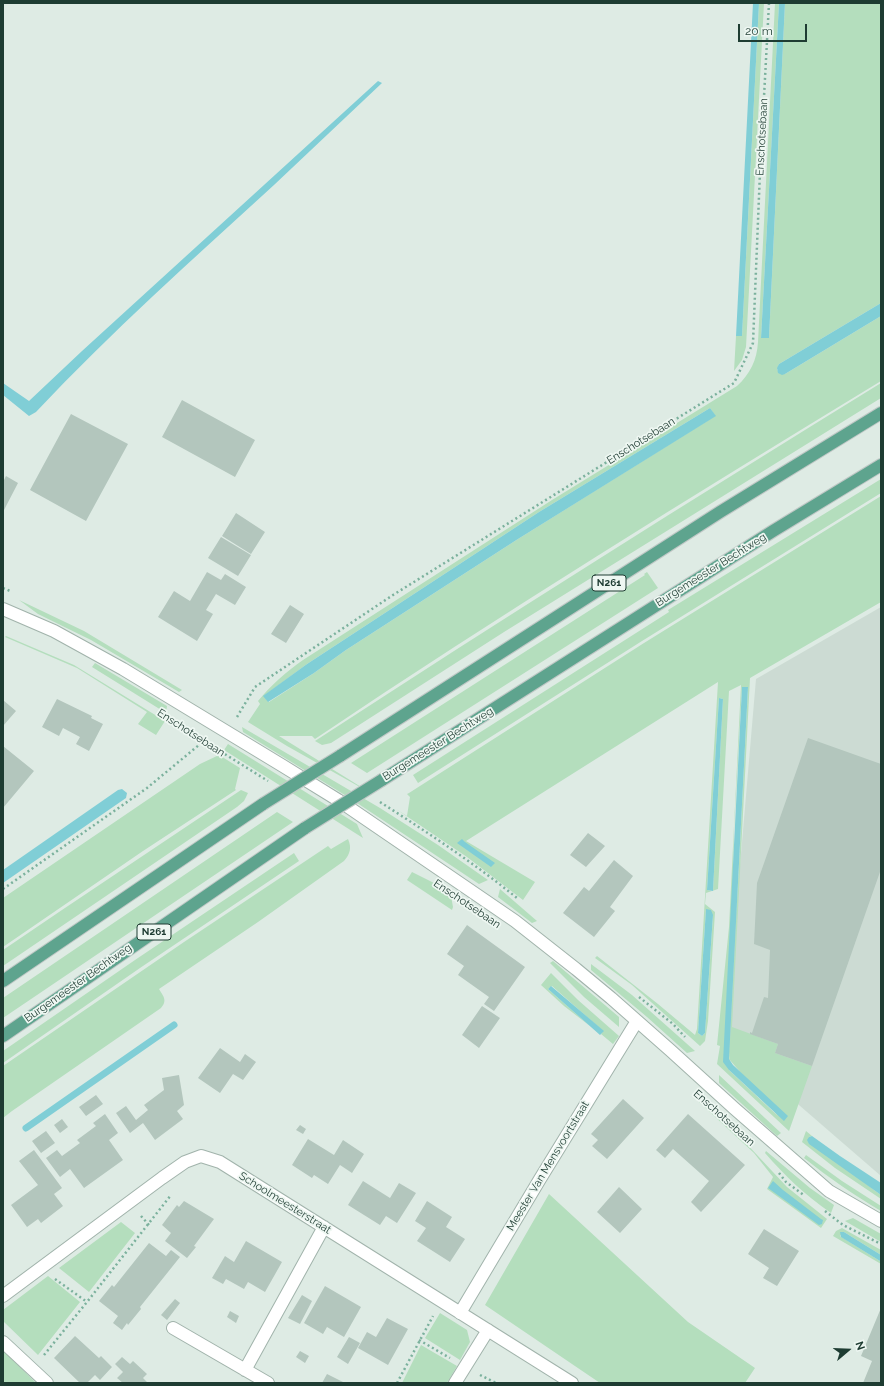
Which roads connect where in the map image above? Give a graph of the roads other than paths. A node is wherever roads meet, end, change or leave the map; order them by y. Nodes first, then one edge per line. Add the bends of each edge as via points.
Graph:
1 (881, 413) edge
2 (881, 465) edge
3 (3, 609) edge
4 (3, 981) edge
5 (637, 1021) junction
6 (3, 1036) edge
7 (881, 1221) edge
8 (324, 1227) junction
9 (3, 1296) edge
10 (460, 1313) junction
11 (173, 1328) dead end
12 (488, 1330) junction
13 (3, 1342) edge
14 (245, 1370) junction
15 (46, 1383) edge
16 (268, 1383) edge
17 (455, 1383) edge
18 (572, 1383) edge

1 - 4 main road, N261, bridge via 720,512 263,804
2 - 6 main road, Burgemeester Bechtweg / N261, bridge via 305,828
3 - 5 street, Enschotsebaan via 54,631 123,669 338,800 515,921
5 - 7 street, Enschotsebaan via 829,1191
5 - 10 street, Meester Van Mensvoortstraat
8 - 9 street, Schoolmeesterstraat via 220,1162 201,1156 184,1162
8 - 10 street, Schoolmeesterstraat
8 - 14 street
10 - 12 street, Schoolmeesterstraat
11 - 14 street
12 - 17 street
12 - 18 street, Schoolmeesterstraat
13 - 15 street
14 - 16 street

